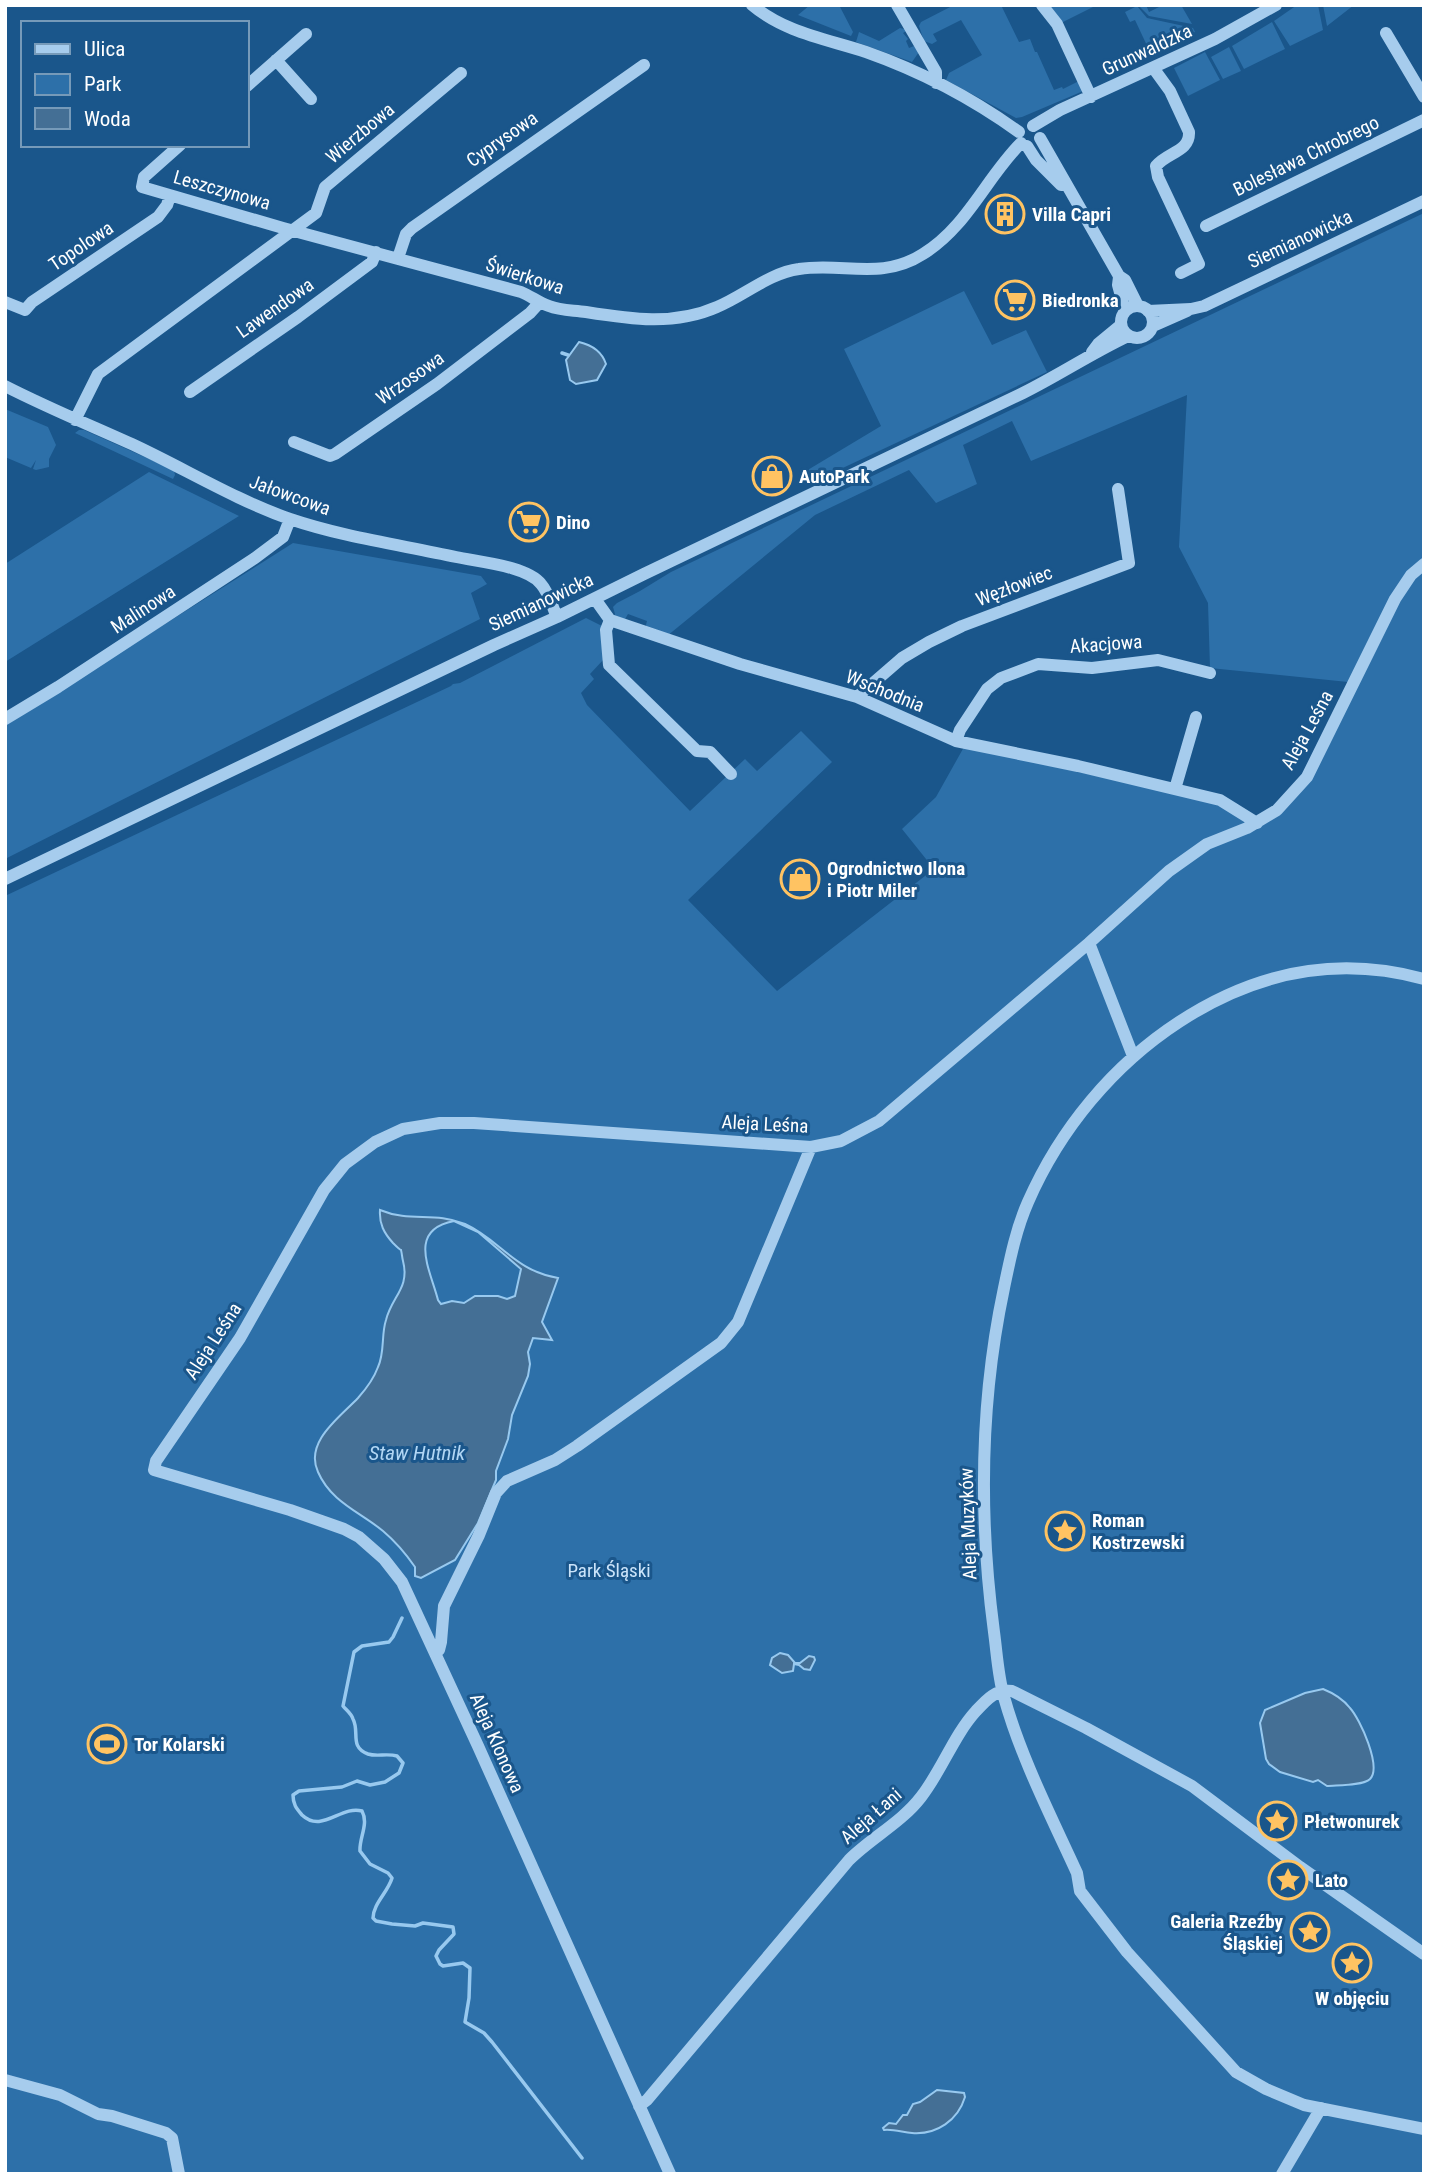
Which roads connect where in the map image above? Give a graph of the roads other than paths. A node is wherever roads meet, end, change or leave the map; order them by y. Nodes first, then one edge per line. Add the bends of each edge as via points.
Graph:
1 (752, 5) edge
2 (897, 5) edge
3 (1042, 5) edge
4 (1276, 5) edge
5 (1386, 33) dead end
6 (306, 34) dead end
7 (275, 60) junction
8 (644, 65) dead end
9 (1154, 69) junction
10 (461, 73) dead end
11 (936, 83) junction
12 (248, 85) edge
13 (1091, 97) junction
14 (1424, 97) edge
15 (311, 99) dead end
16 (1424, 120) edge
17 (1037, 132) junction
18 (1023, 141) junction
19 (178, 147) edge
20 (1071, 195) junction
21 (170, 196) junction
22 (1424, 201) edge
23 (1206, 226) dead end
24 (293, 230) junction
25 (376, 252) junction
26 (398, 258) junction
27 (1181, 273) dead end
28 (1119, 276) junction
29 (5, 302) edge
30 (540, 302) junction
31 (1143, 309) junction
32 (1191, 309) junction
33 (1125, 311) junction
34 (1153, 326) junction
35 (1124, 331) junction
36 (5, 386) edge
37 (190, 392) dead end
38 (75, 420) junction
39 (294, 442) dead end
40 (1118, 489) dead end
41 (290, 519) junction
42 (1424, 564) edge
43 (595, 599) junction
44 (557, 617) junction
45 (610, 621) junction
46 (1210, 673) dead end
47 (857, 697) junction
48 (1196, 717) dead end
49 (5, 719) edge
50 (956, 741) junction
51 (731, 774) dead end
52 (1175, 789) junction
53 (1256, 823) junction
54 (5, 879) edge
55 (1089, 943) junction
56 (1424, 979) edge
57 (1133, 1056) junction
58 (811, 1147) junction
59 (154, 1470) joint
60 (435, 1653) junction
61 (1003, 1690) junction
62 (1424, 1954) edge
63 (5, 2080) edge
64 (639, 2106) junction
65 (1321, 2108) junction
66 (1424, 2129) edge
67 (179, 2174) edge
68 (670, 2174) edge
69 (1282, 2174) edge

1 - 11 street via 793,30 867,52
2 - 11 street via 931,62
3 - 13 street via 1057,24
4 - 9 street, Grunwaldzka
5 - 14 street
6 - 7 street
7 - 12 street
7 - 15 street
8 - 26 street, Cyprysowa via 412,228
9 - 13 street, Grunwaldzka
9 - 27 street via 1189,132 1185,148 1156,166 1199,264
10 - 24 street, Wierzbowa via 325,187 316,212
11 - 18 street via 975,103
13 - 17 street, Grunwaldzka via 1051,115
16 - 23 street, Bolesława Chrobrego
17 - 18 street via 1034,146
17 - 18 street via 1026,125
17 - 20 street
18 - 20 street
18 - 30 street, Świerkowa via 950,233 926,253 899,265 873,270 792,270 715,308 653,321 558,309
19 - 21 street, Leszczynowa via 144,177 142,187
20 - 28 street
21 - 24 street, Leszczynowa
21 - 29 street, Topolowa via 158,217 25,310
22 - 32 street, Siemianowicka
24 - 25 street, Świerkowa
24 - 38 street via 98,374
25 - 26 street, Świerkowa
25 - 37 street, Lawendowa via 372,261 298,317
26 - 30 street, Świerkowa via 521,292
28 - 31 street
28 - 33 street
30 - 39 street, Wrzosowa via 437,384 335,454
31 - 32 street, Siemianowicka
31 - 33 street
31 - 34 street
32 - 34 street, Siemianowicka
33 - 35 street via 1121,318
34 - 35 street via 1140,338
35 - 43 street, Siemianowicka via 1102,350 1055,377
36 - 38 street, Jałowcowa
38 - 41 street, Jałowcowa
40 - 47 street, Węzłowiec via 1129,563 940,636 911,652
41 - 44 street, Jałowcowa via 525,572 543,587
41 - 49 street, Malinowa via 283,537 255,558
42 - 53 street, Aleja Leśna via 1395,599 1307,777 1277,810
43 - 44 street, Siemianowicka
43 - 45 street
44 - 54 street, Siemianowicka
45 - 47 street, Wschodnia
45 - 51 street via 606,630 608,665 697,751 710,752
46 - 50 street, Akacjowa via 1158,660 1092,668 1038,664 1001,678 987,689
47 - 50 street, Wschodnia
48 - 52 street
50 - 52 street, Wschodnia
52 - 53 street, Wschodnia via 1220,800
53 - 55 street, Aleja Leśna via 1188,856
55 - 57 street
55 - 58 street, Aleja Leśna via 879,1121 841,1141
56 - 57 street, Aleja Muzyków via 1346,967 1278,976 1219,998
57 - 61 street, Aleja Muzyków via 1090,1101 1044,1170 1018,1231 1001,1302 988,1400 984,1511
58 - 59 street, Aleja Leśna via 474,1123 403,1129 376,1142 345,1164 324,1190 240,1338 162,1450
58 - 60 street via 738,1322 721,1343 577,1446 496,1493 444,1606 441,1642
59 - 60 street, Aleja Klonowa via 327,1521 359,1537 402,1582
60 - 64 street, Aleja Klonowa
61 - 62 street via 1180,1779
61 - 64 street, Aleja Łani via 975,1712 915,1804 849,1860
61 - 65 street, Aleja Muzyków via 1014,1729 1077,1873 1080,1891 1101,1919 1236,2072 1280,2095
63 - 67 street via 60,2095 98,2114 159,2130 172,2138
64 - 68 street, Aleja Klonowa
65 - 66 street, Aleja Muzyków
65 - 69 street

